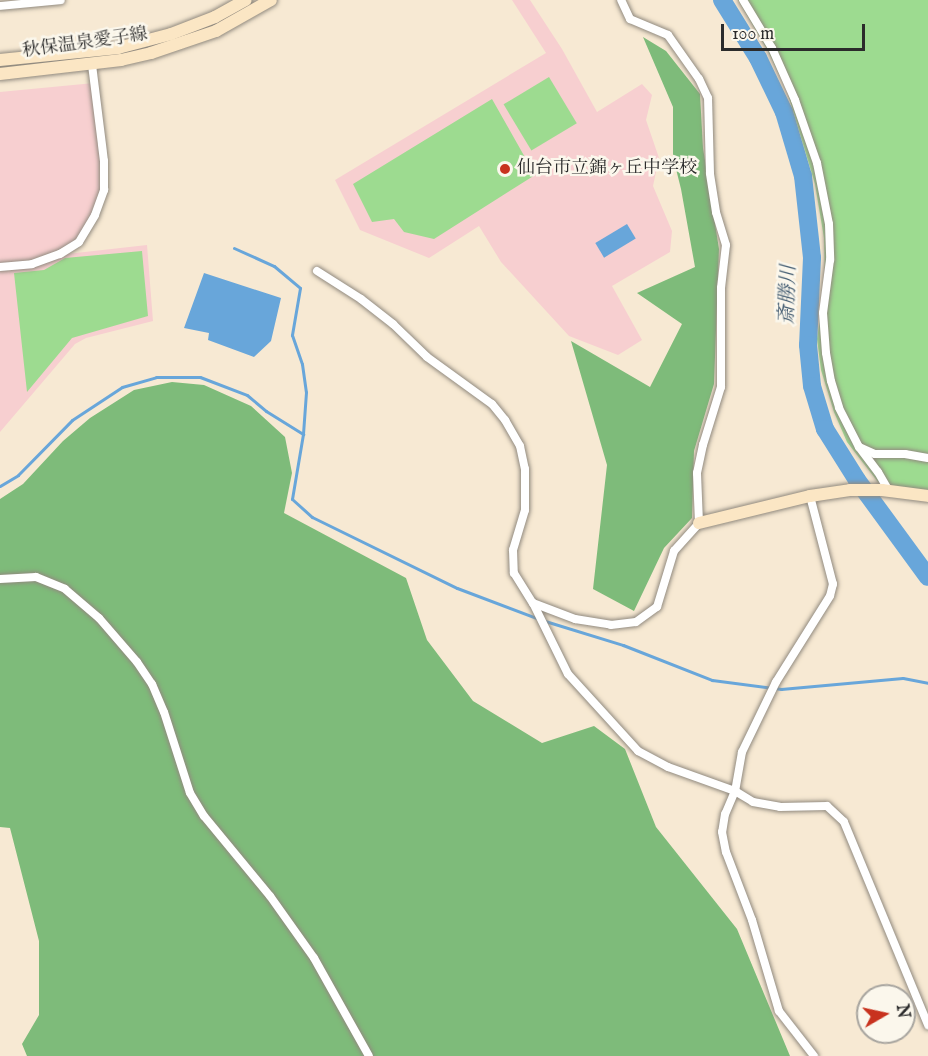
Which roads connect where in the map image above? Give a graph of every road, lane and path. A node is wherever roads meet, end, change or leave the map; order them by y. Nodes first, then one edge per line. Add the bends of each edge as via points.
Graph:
1 (61, 0) edge
2 (246, 0) edge
3 (271, 0) edge
4 (621, 0) edge
5 (743, 0) edge
6 (39, 1) edge
7 (0, 6) edge
8 (0, 60) edge
9 (92, 64) junction
10 (0, 74) edge
11 (0, 267) edge
12 (317, 271) dead end
13 (859, 447) junction
14 (928, 458) edge
15 (885, 490) junction
16 (810, 496) junction
17 (928, 496) edge
18 (699, 523) junction
19 (0, 579) edge
20 (535, 607) junction
21 (735, 791) junction
22 (928, 1025) edge
23 (369, 1056) edge
24 (814, 1056) edge

1 - 6 street
2 - 8 main road, 秋保温泉愛子線 via 171,34 118,48
3 - 9 main road, 秋保温泉愛子線 via 216,31 184,43
4 - 18 street via 630,19 668,35 708,98 710,173 726,245 721,297 721,387 697,473
5 - 13 street via 772,48 817,163 829,233 823,314 825,352 839,408
6 - 7 street
9 - 10 main road, 秋保温泉愛子線
9 - 11 street via 104,161 104,190 95,215 79,242 60,254 32,264
12 - 20 street via 393,324 427,357 492,404 505,420 520,446 525,469 525,510 513,550 514,573
13 - 14 street via 875,454
13 - 15 street via 878,472
15 - 16 main road
15 - 17 main road
16 - 18 main road
16 - 21 street via 833,584 830,596 768,697 742,752
18 - 20 street via 674,551 657,607 636,622 591,623
19 - 23 street via 36,577 65,589 99,618 137,662 164,712 195,800 314,958
20 - 21 street via 568,674 638,751 668,767
21 - 22 street via 753,802 780,807 827,806 844,822
21 - 24 street via 724,814 723,842 779,1011

